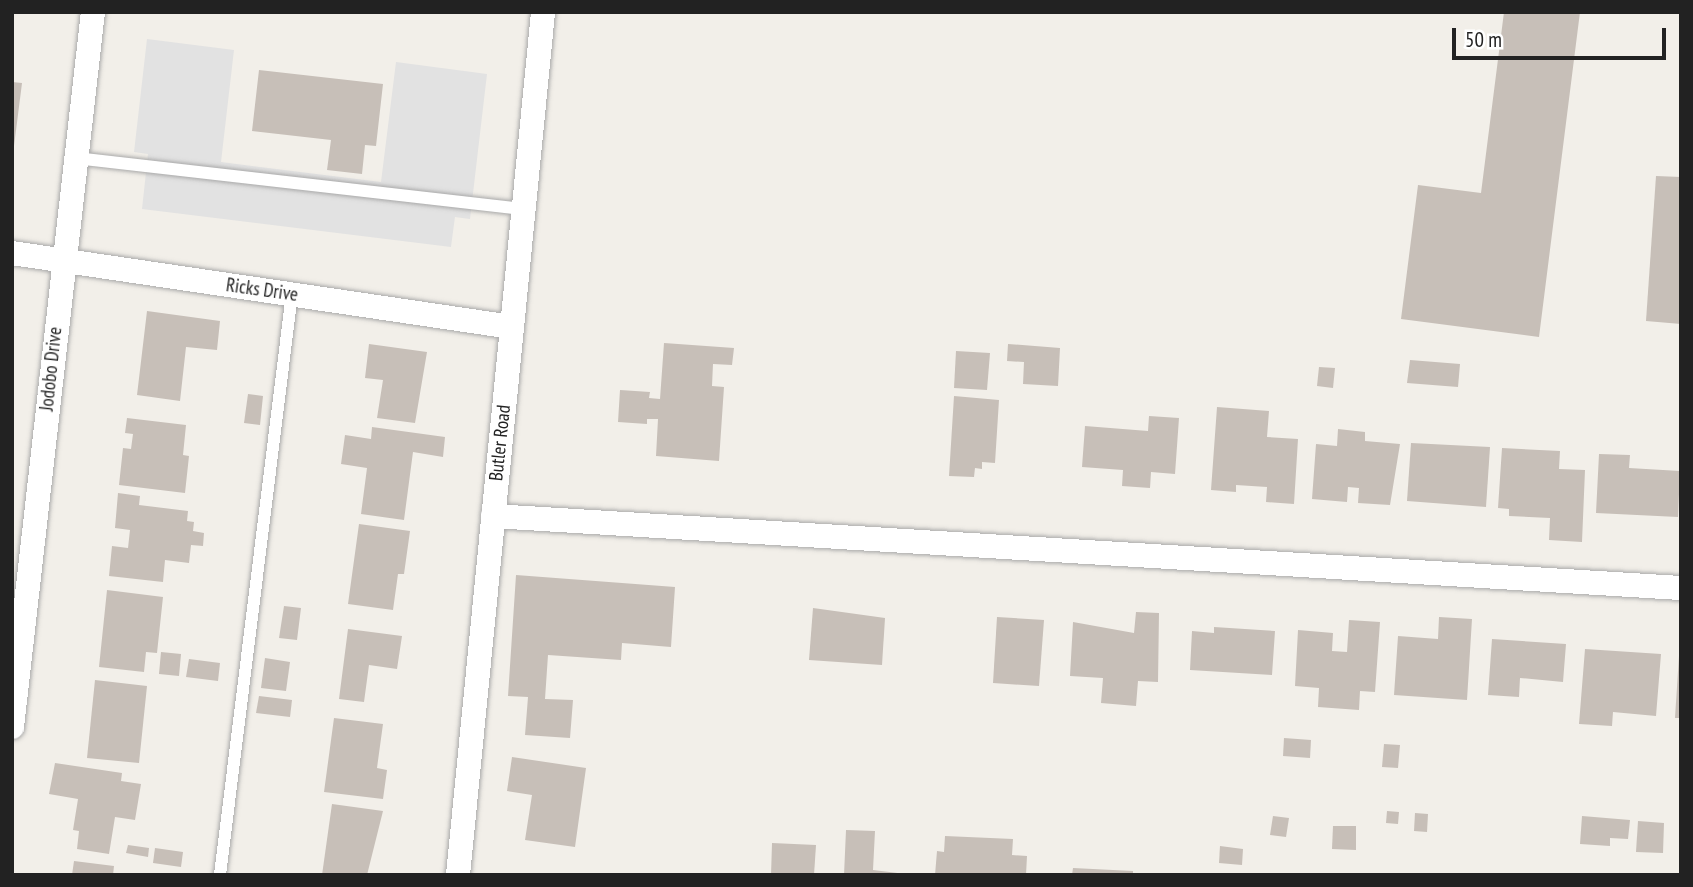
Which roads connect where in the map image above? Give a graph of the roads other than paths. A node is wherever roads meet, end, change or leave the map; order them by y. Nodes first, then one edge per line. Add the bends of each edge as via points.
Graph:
1 (543, 12) edge
2 (90, 13) edge
3 (75, 158) junction
4 (523, 209) junction
5 (12, 253) edge
6 (63, 260) junction
7 (292, 294) junction
8 (512, 327) junction
9 (493, 516) junction
10 (1681, 588) edge
11 (12, 727) edge
12 (220, 875) edge
13 (458, 875) edge

1 - 4 street, Butler Road
2 - 3 street, Jodobo Drive
3 - 4 lane
3 - 6 street, Jodobo Drive
4 - 8 street, Butler Road
5 - 6 street, Ricks Drive
6 - 7 street, Ricks Drive
6 - 11 street, Jodobo Drive
7 - 8 street, Ricks Drive
7 - 12 lane
8 - 9 street, Butler Road
9 - 10 street
9 - 13 street, Butler Road

